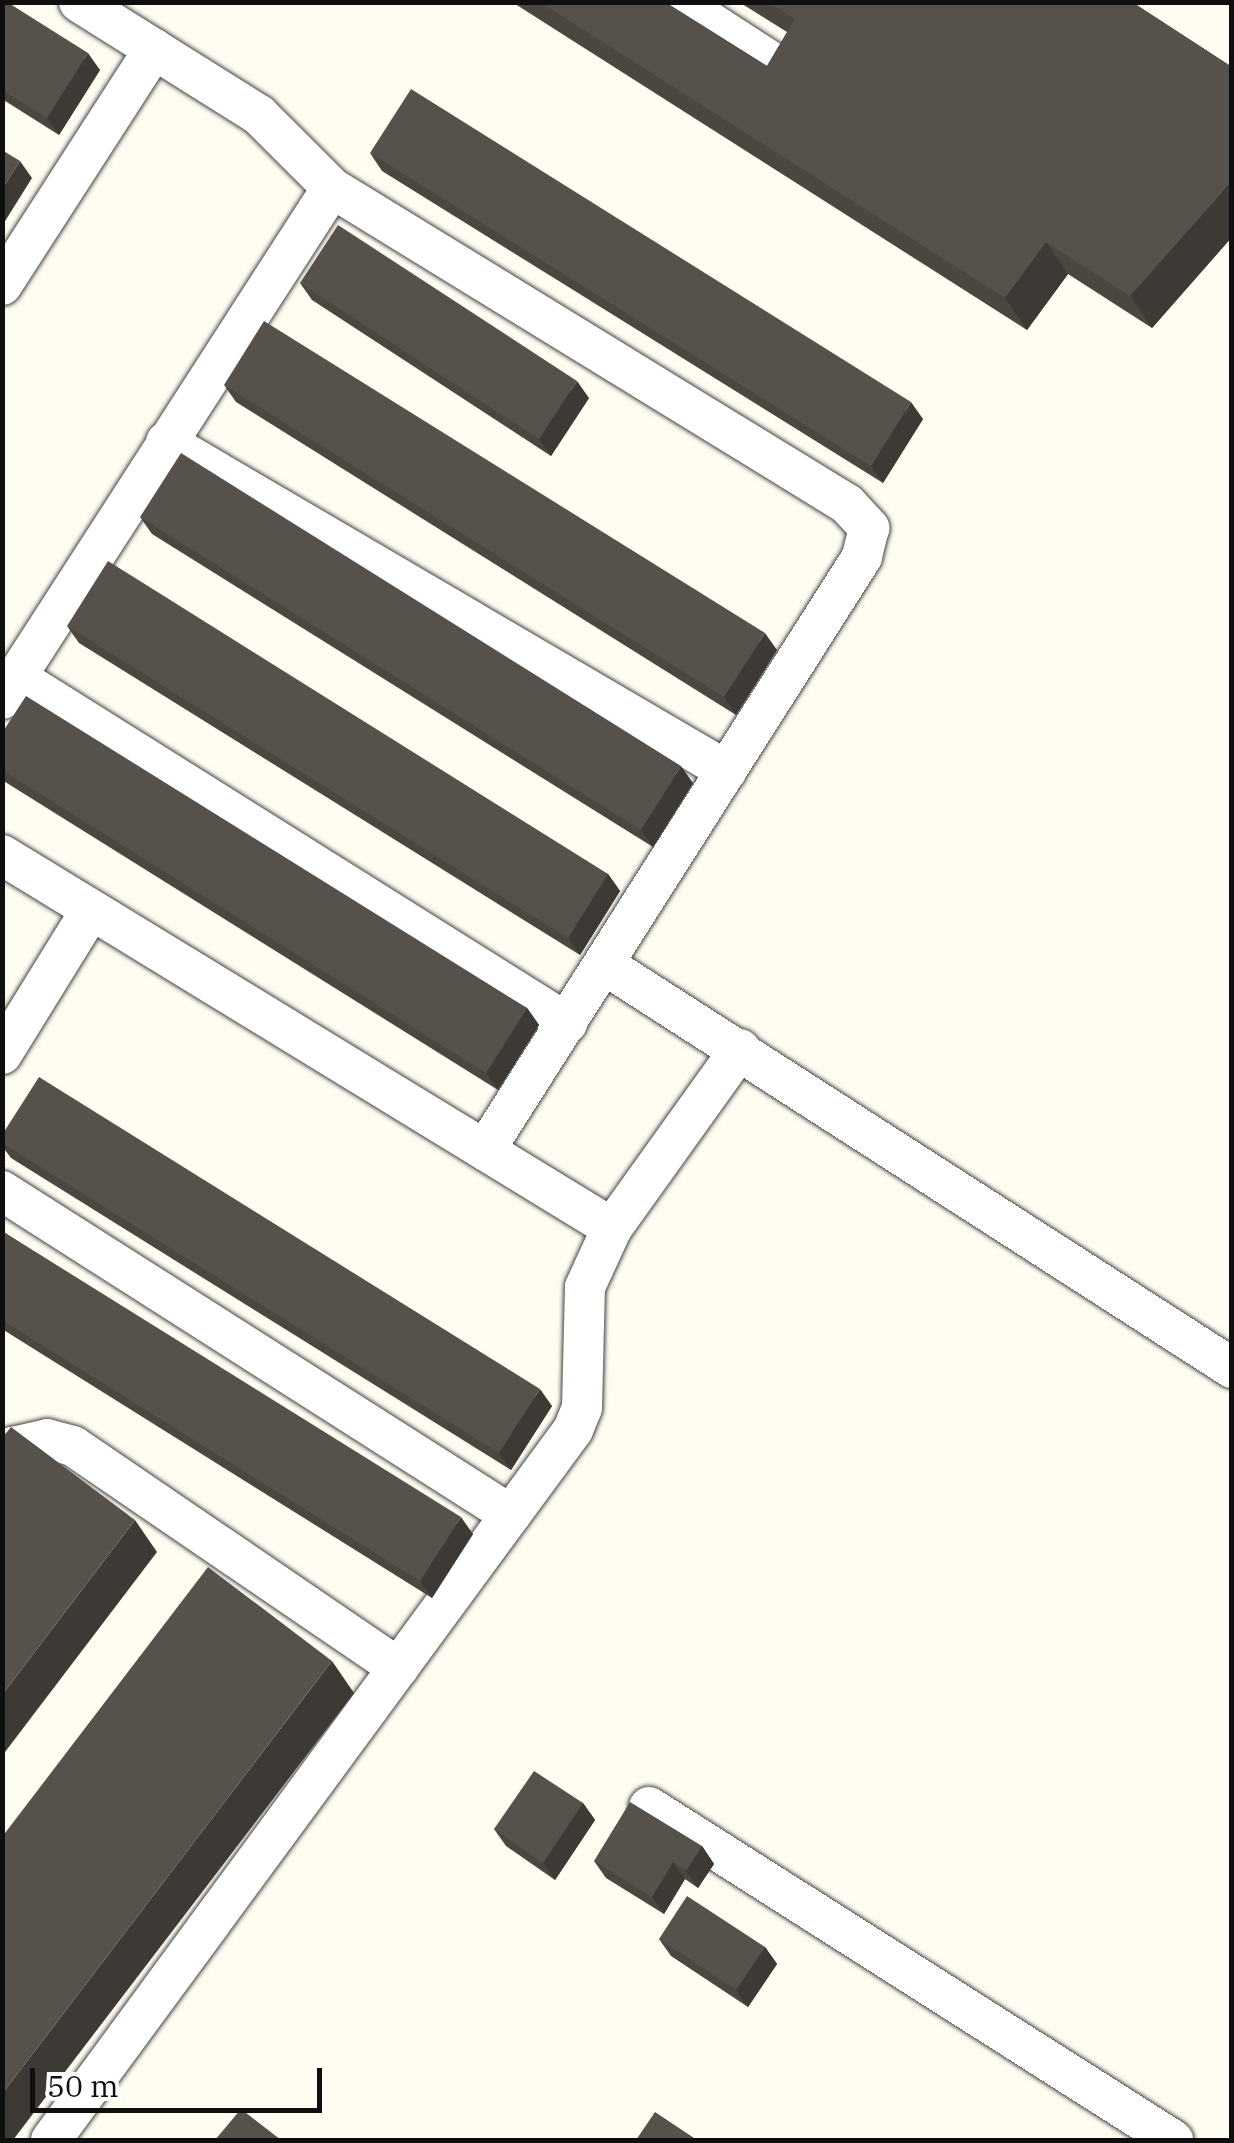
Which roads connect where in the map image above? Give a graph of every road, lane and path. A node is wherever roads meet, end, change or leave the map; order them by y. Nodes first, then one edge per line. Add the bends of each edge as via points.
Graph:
1 (80, 2) edge
2 (679, 2) edge
3 (154, 49) junction
4 (787, 72) edge
5 (332, 188) junction
6 (2, 285) edge
7 (166, 442) junction
8 (10, 688) edge
9 (727, 772) junction
10 (2, 855) edge
11 (92, 910) junction
12 (605, 965) junction
13 (567, 1022) junction
14 (740, 1049) junction
15 (2, 1054) edge
16 (485, 1150) junction
17 (2, 1191) edge
18 (612, 1228) junction
19 (1232, 1368) edge
20 (2, 1461) edge
21 (511, 1515) junction
22 (398, 1668) junction
23 (649, 1807) dead end
24 (51, 2140) edge
25 (1173, 2140) edge

1 - 3 street
2 - 4 street
3 - 5 street via 258,115
3 - 6 street
5 - 7 street
5 - 9 street via 847,504 869,528 862,558
7 - 8 street
7 - 9 street
8 - 13 street
9 - 12 street
10 - 11 street
11 - 15 street
11 - 16 street
12 - 13 street
12 - 14 street
13 - 16 street
14 - 18 street
14 - 19 street
16 - 18 street
17 - 21 street
18 - 21 street via 585,1286 582,1408
20 - 22 street via 13,1446 46,1438 73,1446 215,1566
21 - 22 street
22 - 24 street
23 - 25 street

